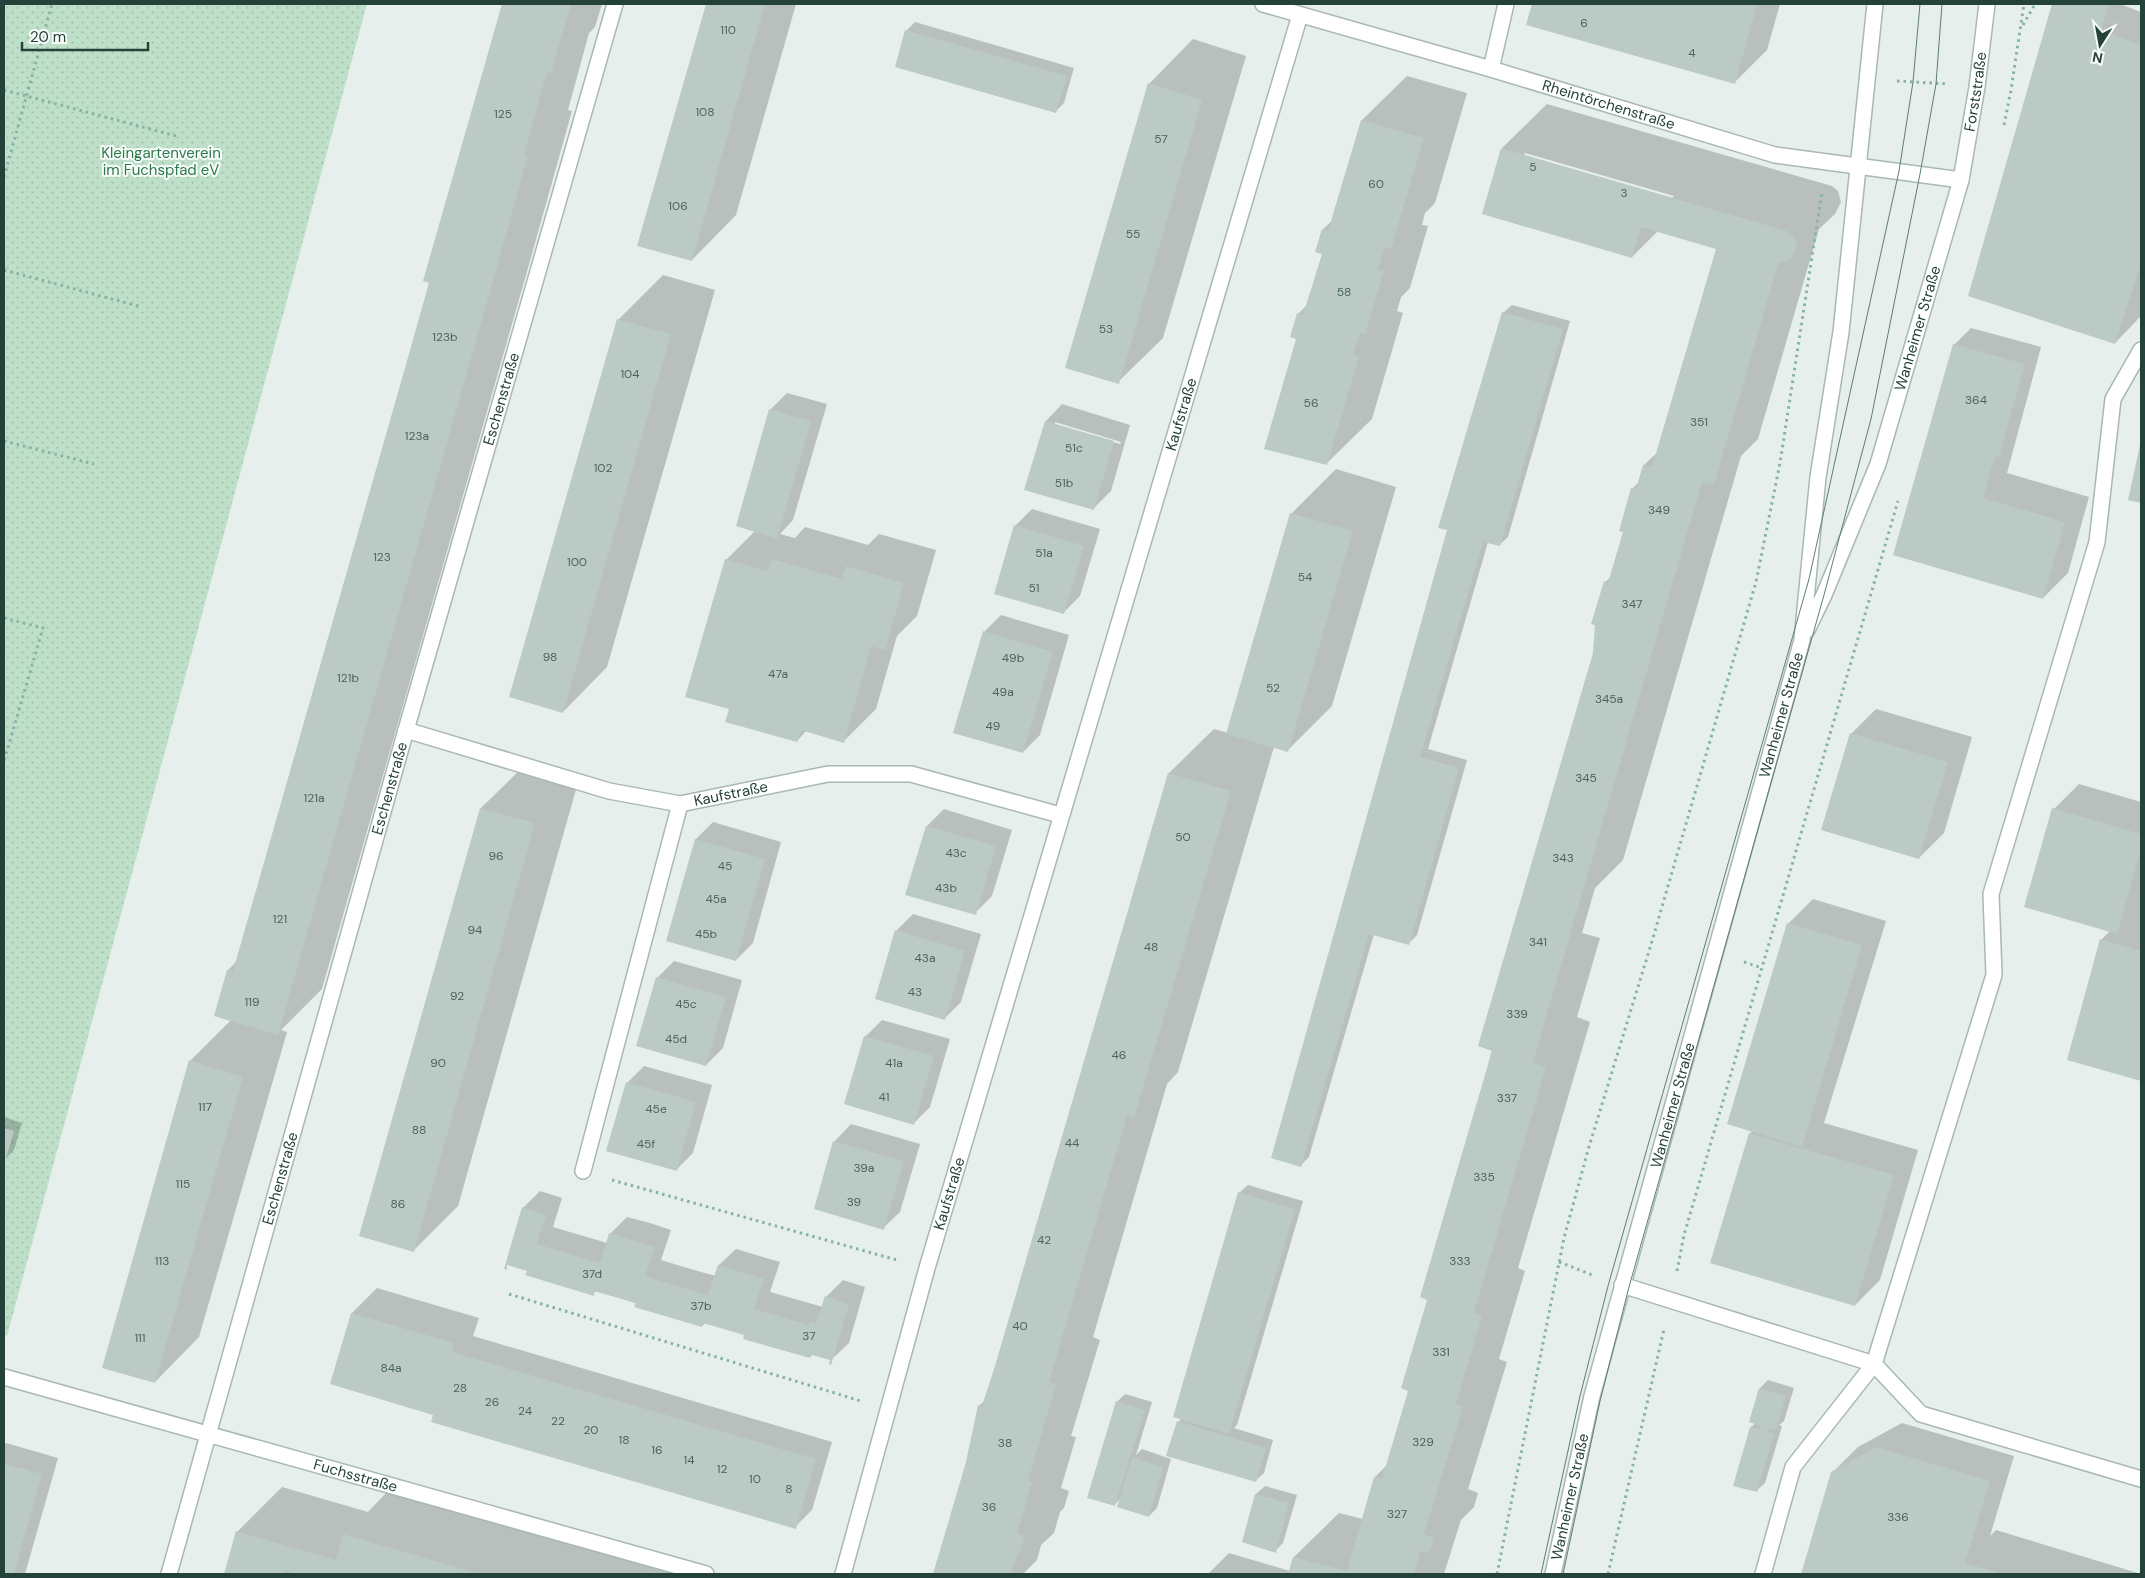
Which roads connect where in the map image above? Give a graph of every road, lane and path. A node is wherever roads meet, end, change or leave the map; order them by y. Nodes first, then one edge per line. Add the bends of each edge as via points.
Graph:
1 (52, 4) edge
2 (615, 4) edge
3 (1263, 4) edge
4 (1506, 4) edge
5 (1875, 4) edge
6 (1988, 4) edge
7 (2024, 4) edge
8 (2035, 4) edge
9 (1300, 15) junction
10 (2022, 27) junction
11 (1491, 69) junction
12 (1868, 78) junction
13 (1977, 87) junction
14 (4, 90) edge
15 (2011, 90) junction
16 (27, 96) junction
17 (2003, 127) dead end
18 (180, 137) dead end
19 (1827, 163) junction
20 (1858, 166) junction
21 (4, 177) edge
22 (1961, 180) junction
23 (4, 270) edge
24 (142, 307) dead end
25 (2141, 350) edge
26 (4, 441) edge
27 (94, 464) dead end
28 (1898, 498) dead end
29 (4, 618) edge
30 (1802, 640) junction
31 (406, 730) junction
32 (4, 761) edge
33 (680, 804) junction
34 (1060, 814) junction
35 (583, 1171) joint
36 (1559, 1262) junction
37 (927, 1268) junction
38 (1622, 1285) junction
39 (510, 1294) dead end
40 (1671, 1300) junction
41 (1874, 1364) junction
42 (4, 1377) edge
43 (888, 1409) junction
44 (209, 1434) junction
45 (2141, 1479) edge
46 (169, 1574) edge
47 (706, 1574) edge
48 (842, 1574) edge
49 (1497, 1574) edge
50 (1553, 1574) edge
51 (1608, 1574) edge
52 (1763, 1574) edge

1 - 16 path
2 - 31 street, Eschenstraße
3 - 9 street, Rheintörchenstraße
4 - 11 street
5 - 12 street
6 - 13 street, Forststraße
7 - 10 path
8 - 10 path
9 - 11 street, Rheintörchenstraße
9 - 34 street, Kaufstraße via 1092,719
10 - 15 path
11 - 19 street, Rheintörchenstraße via 1775,155
12 - 13 path
12 - 20 street
13 - 15 path
13 - 22 street, Forststraße
14 - 16 path
15 - 17 path
16 - 18 path
16 - 21 path
19 - 20 street, Rheintörchenstraße
19 - 36 path via 1780,463 1756,582 1654,938 1588,1150
20 - 22 street, Rheintörchenstraße
20 - 30 street, Wanheimer Straße via 1841,332 1818,477
22 - 30 street, Wanheimer Straße via 1878,464
23 - 24 path
25 - 41 street via 2113,399 2096,542 1991,894 1994,975
26 - 27 path
28 - 40 path via 1684,1235
29 - 32 path via 43,628
30 - 38 street, Wanheimer Straße
31 - 33 street, Kaufstraße via 610,791
31 - 44 street, Eschenstraße
33 - 34 street, Kaufstraße via 828,774 911,774
33 - 35 street
34 - 37 street, Kaufstraße
35 - 37 path
36 - 38 path
36 - 49 path
37 - 43 street, Kaufstraße
38 - 40 street
38 - 50 street, Wanheimer Straße via 1592,1396
39 - 43 path
40 - 41 street
40 - 51 path
41 - 45 street via 1921,1414
41 - 52 street via 1793,1467
42 - 44 street, Fuchsstraße
43 - 48 street, Kaufstraße
44 - 46 street, Eschenstraße
44 - 47 street, Fuchsstraße

